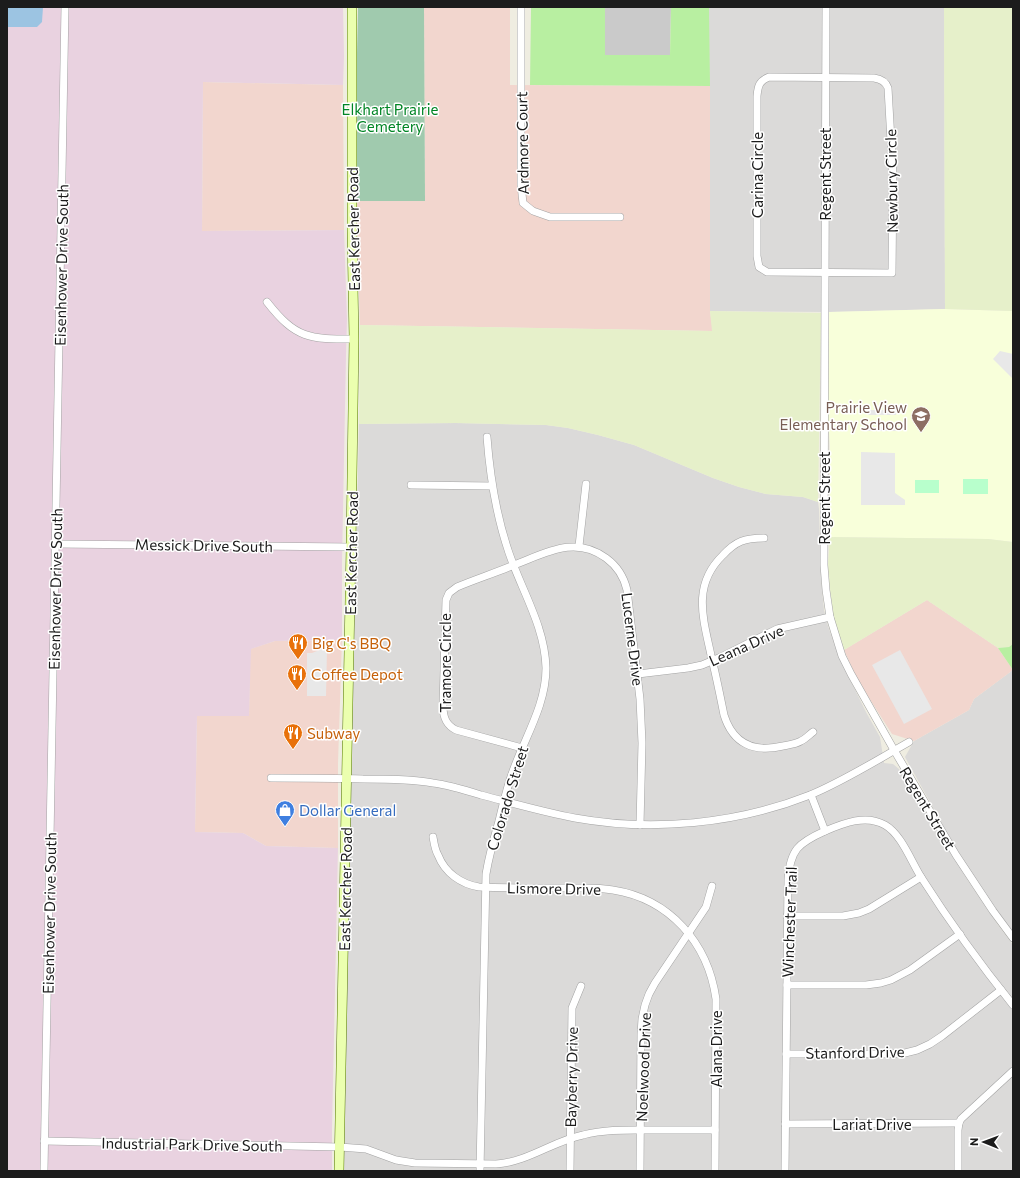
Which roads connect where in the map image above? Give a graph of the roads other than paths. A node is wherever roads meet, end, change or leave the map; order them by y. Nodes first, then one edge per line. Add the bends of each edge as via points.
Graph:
1 (65, 7) edge
2 (352, 7) edge
3 (521, 7) edge
4 (826, 7) edge
5 (826, 77) junction
6 (620, 217) dead end
7 (825, 273) junction
8 (267, 302) dead end
9 (354, 339) junction
10 (487, 437) dead end
11 (586, 484) dead end
12 (411, 485) dead end
13 (492, 486) junction
14 (764, 538) dead end
15 (56, 544) junction
16 (579, 546) junction
17 (351, 547) junction
18 (514, 566) junction
19 (830, 617) junction
20 (712, 661) junction
21 (638, 674) junction
22 (813, 732) dead end
23 (909, 742) dead end
24 (522, 748) junction
25 (894, 750) junction
26 (270, 778) dead end
27 (347, 779) junction
28 (811, 795) junction
29 (504, 801) junction
30 (640, 825) junction
31 (825, 831) junction
32 (433, 837) dead end
33 (921, 877) junction
34 (712, 886) dead end
35 (486, 887) junction
36 (787, 916) junction
37 (689, 933) junction
38 (960, 934) junction
39 (1013, 938) edge
40 (787, 985) junction
41 (581, 986) dead end
42 (1001, 990) junction
43 (1013, 1005) edge
44 (786, 1054) junction
45 (1013, 1071) edge
46 (959, 1123) junction
47 (785, 1124) junction
48 (640, 1130) junction
49 (715, 1130) junction
50 (570, 1138) junction
51 (44, 1141) junction
52 (340, 1146) junction
53 (481, 1167) edge
54 (44, 1171) edge
55 (339, 1171) edge
56 (570, 1171) edge
57 (640, 1171) edge
58 (715, 1171) edge
59 (785, 1171) edge
60 (958, 1171) edge

1 - 15 street, Eisenhower Drive South
2 - 9 main road, East Kercher Road
3 - 6 street, Ardmore Court via 521,185 524,203 533,211 550,217
4 - 5 street, Regent Street
5 - 7 street, Regent Street
5 - 7 street, Newbury Circle via 874,78 882,80 887,85 893,195 892,273
5 - 7 street, Carina Circle via 769,77 760,83 757,96 759,267 767,272
7 - 19 street, Regent Street via 824,566
8 - 9 street via 287,324 301,333 320,338
9 - 17 main road, East Kercher Road
10 - 13 street, Colorado Street
11 - 16 street
12 - 13 street
13 - 18 street, Colorado Street via 501,528
14 - 20 street via 746,539 728,549 706,579 702,605
15 - 17 street, Messick Drive South
15 - 51 street, Eisenhower Drive South
16 - 18 street, Lucerne Drive via 565,547
16 - 21 street, Lucerne Drive via 607,559 616,567 626,584
17 - 27 main road, East Kercher Road
18 - 24 street, Colorado Street via 540,630 546,668 541,701
18 - 24 street, Tramore Circle via 457,587 447,596 443,710 446,722 453,729
19 - 20 street, Leana Drive via 777,629
19 - 25 street, Regent Street via 842,656
20 - 21 street, Leana Drive via 688,668
20 - 22 street via 727,724 740,740 752,747 770,749 800,742
21 - 30 street, Lucerne Drive via 642,743
23 - 25 street
24 - 29 street, Colorado Street
25 - 28 street
25 - 39 street, Regent Street via 956,855
26 - 27 street
27 - 29 street via 434,783
27 - 52 main road, East Kercher Road
28 - 30 street via 764,810 722,819
28 - 31 street
29 - 30 street via 576,818
29 - 35 street, Colorado Street via 489,855
31 - 33 street, Winchester Trail via 863,819 887,826 897,835
31 - 36 street, Winchester Trail via 808,839 791,858
32 - 35 street, Lismore Drive via 438,856 451,874 463,882
33 - 36 street via 859,914
33 - 38 street, Winchester Trail
34 - 37 street, Noelwood Drive via 706,908
35 - 37 street, Lismore Drive via 602,889 627,893 656,905 678,921
35 - 53 street, Colorado Street
36 - 40 street, Winchester Trail
37 - 48 street, Noelwood Drive via 655,983 645,1005 641,1034
37 - 49 street, Alana Drive via 709,967 716,998
38 - 40 street via 910,970 881,984
38 - 42 street, Winchester Trail
40 - 44 street, Winchester Trail
41 - 50 street, Bayberry Drive via 572,1008
42 - 43 street, Winchester Trail
42 - 44 street, Stanford Drive via 942,1036 917,1050 888,1054
44 - 47 street, Winchester Trail
45 - 46 street
46 - 47 street, Lariat Drive
46 - 60 street
47 - 59 street, Winchester Trail
48 - 49 street, Industrial Park Drive South
48 - 50 street, Industrial Park Drive South via 605,1130
48 - 57 street, Noelwood Drive
49 - 58 street, Alana Drive
50 - 53 street, Industrial Park Drive South via 532,1155
50 - 56 street, Bayberry Drive
51 - 52 street, Industrial Park Drive South
51 - 54 street, Eisenhower Drive South
52 - 53 street, Industrial Park Drive South via 366,1149 396,1160 415,1163
52 - 55 main road, East Kercher Road

